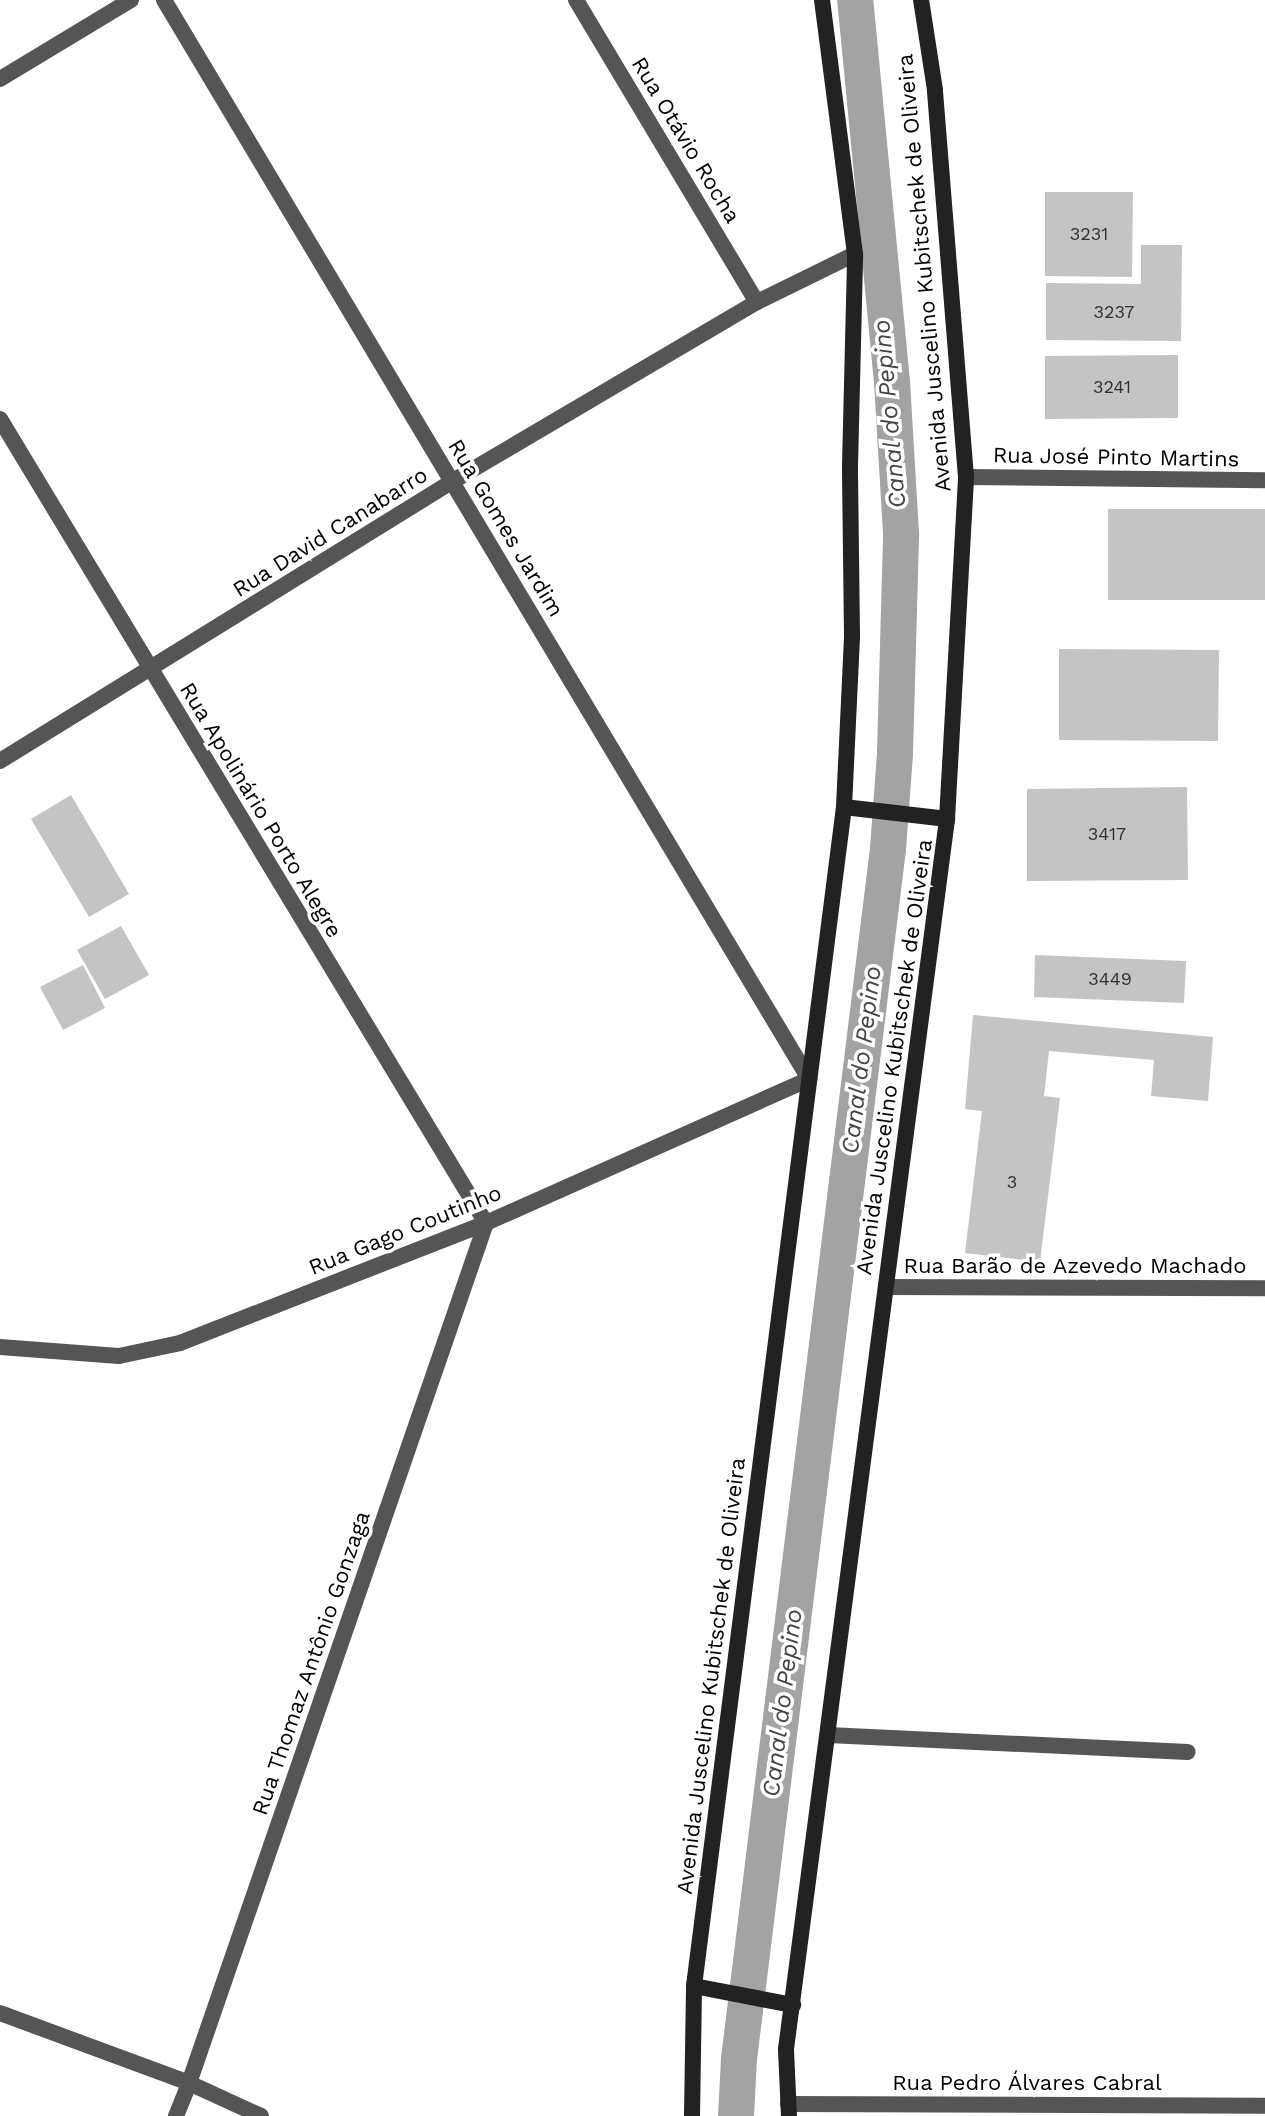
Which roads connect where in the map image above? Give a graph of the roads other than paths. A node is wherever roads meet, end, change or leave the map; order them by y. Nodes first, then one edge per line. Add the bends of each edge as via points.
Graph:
1 (131, 0) edge
2 (164, 0) edge
3 (576, 0) edge
4 (822, 0) edge
5 (921, 0) edge
6 (0, 79) edge
7 (855, 254) junction
8 (757, 302) junction
9 (0, 419) edge
10 (966, 477) junction
11 (1265, 480) edge
12 (453, 481) junction
13 (150, 670) junction
14 (0, 761) edge
15 (844, 807) junction
16 (947, 819) junction
17 (809, 1079) junction
18 (486, 1223) junction
19 (886, 1287) junction
20 (1265, 1288) edge
21 (0, 1347) edge
22 (828, 1735) junction
23 (1188, 1752) dead end
24 (694, 1986) junction
25 (793, 2005) junction
26 (0, 2013) edge
27 (189, 2083) junction
28 (1265, 2106) edge
29 (788, 2110) edge
30 (176, 2116) edge
31 (261, 2116) edge
32 (692, 2116) edge

1 - 6 street
2 - 12 street, Rua Gomes Jardim
3 - 8 street, Rua Otávio Rocha
4 - 7 main road, Avenida Juscelino Kubitschek de Oliveira
5 - 10 main road, Avenida Juscelino Kubitschek de Oliveira via 935,90
7 - 8 street, Rua David Canabarro
7 - 15 main road, Avenida Juscelino Kubitschek de Oliveira via 852,636
8 - 12 street, Rua David Canabarro
9 - 13 street, Rua Apolinário Porto Alegre
10 - 11 street, Rua José Pinto Martins
10 - 16 main road, Avenida Juscelino Kubitschek de Oliveira
12 - 13 street, Rua David Canabarro
12 - 17 street, Rua Gomes Jardim
13 - 14 street, Rua David Canabarro
13 - 18 street, Rua Apolinário Porto Alegre
15 - 16 main road
15 - 17 main road, Avenida Juscelino Kubitschek de Oliveira
16 - 19 main road, Avenida Juscelino Kubitschek de Oliveira
17 - 18 street, Rua Gago Coutinho
17 - 24 main road, Avenida Juscelino Kubitschek de Oliveira
18 - 21 street, Rua Gago Coutinho via 180,1343 119,1356
18 - 27 street, Rua Thomaz Antônio Gonzaga
19 - 20 street, Rua Barão de Azevedo Machado
19 - 22 main road, Avenida Juscelino Kubitschek de Oliveira
22 - 23 street
22 - 25 main road, Avenida Juscelino Kubitschek de Oliveira
24 - 25 main road
24 - 32 main road, Avenida Juscelino Kubitschek de Oliveira
25 - 29 main road, Avenida Juscelino Kubitschek de Oliveira via 786,2049
26 - 27 street
27 - 30 street, Rua Thomaz Antônio Gonzaga
27 - 31 street
28 - 29 street, Rua Pedro Álvares Cabral

